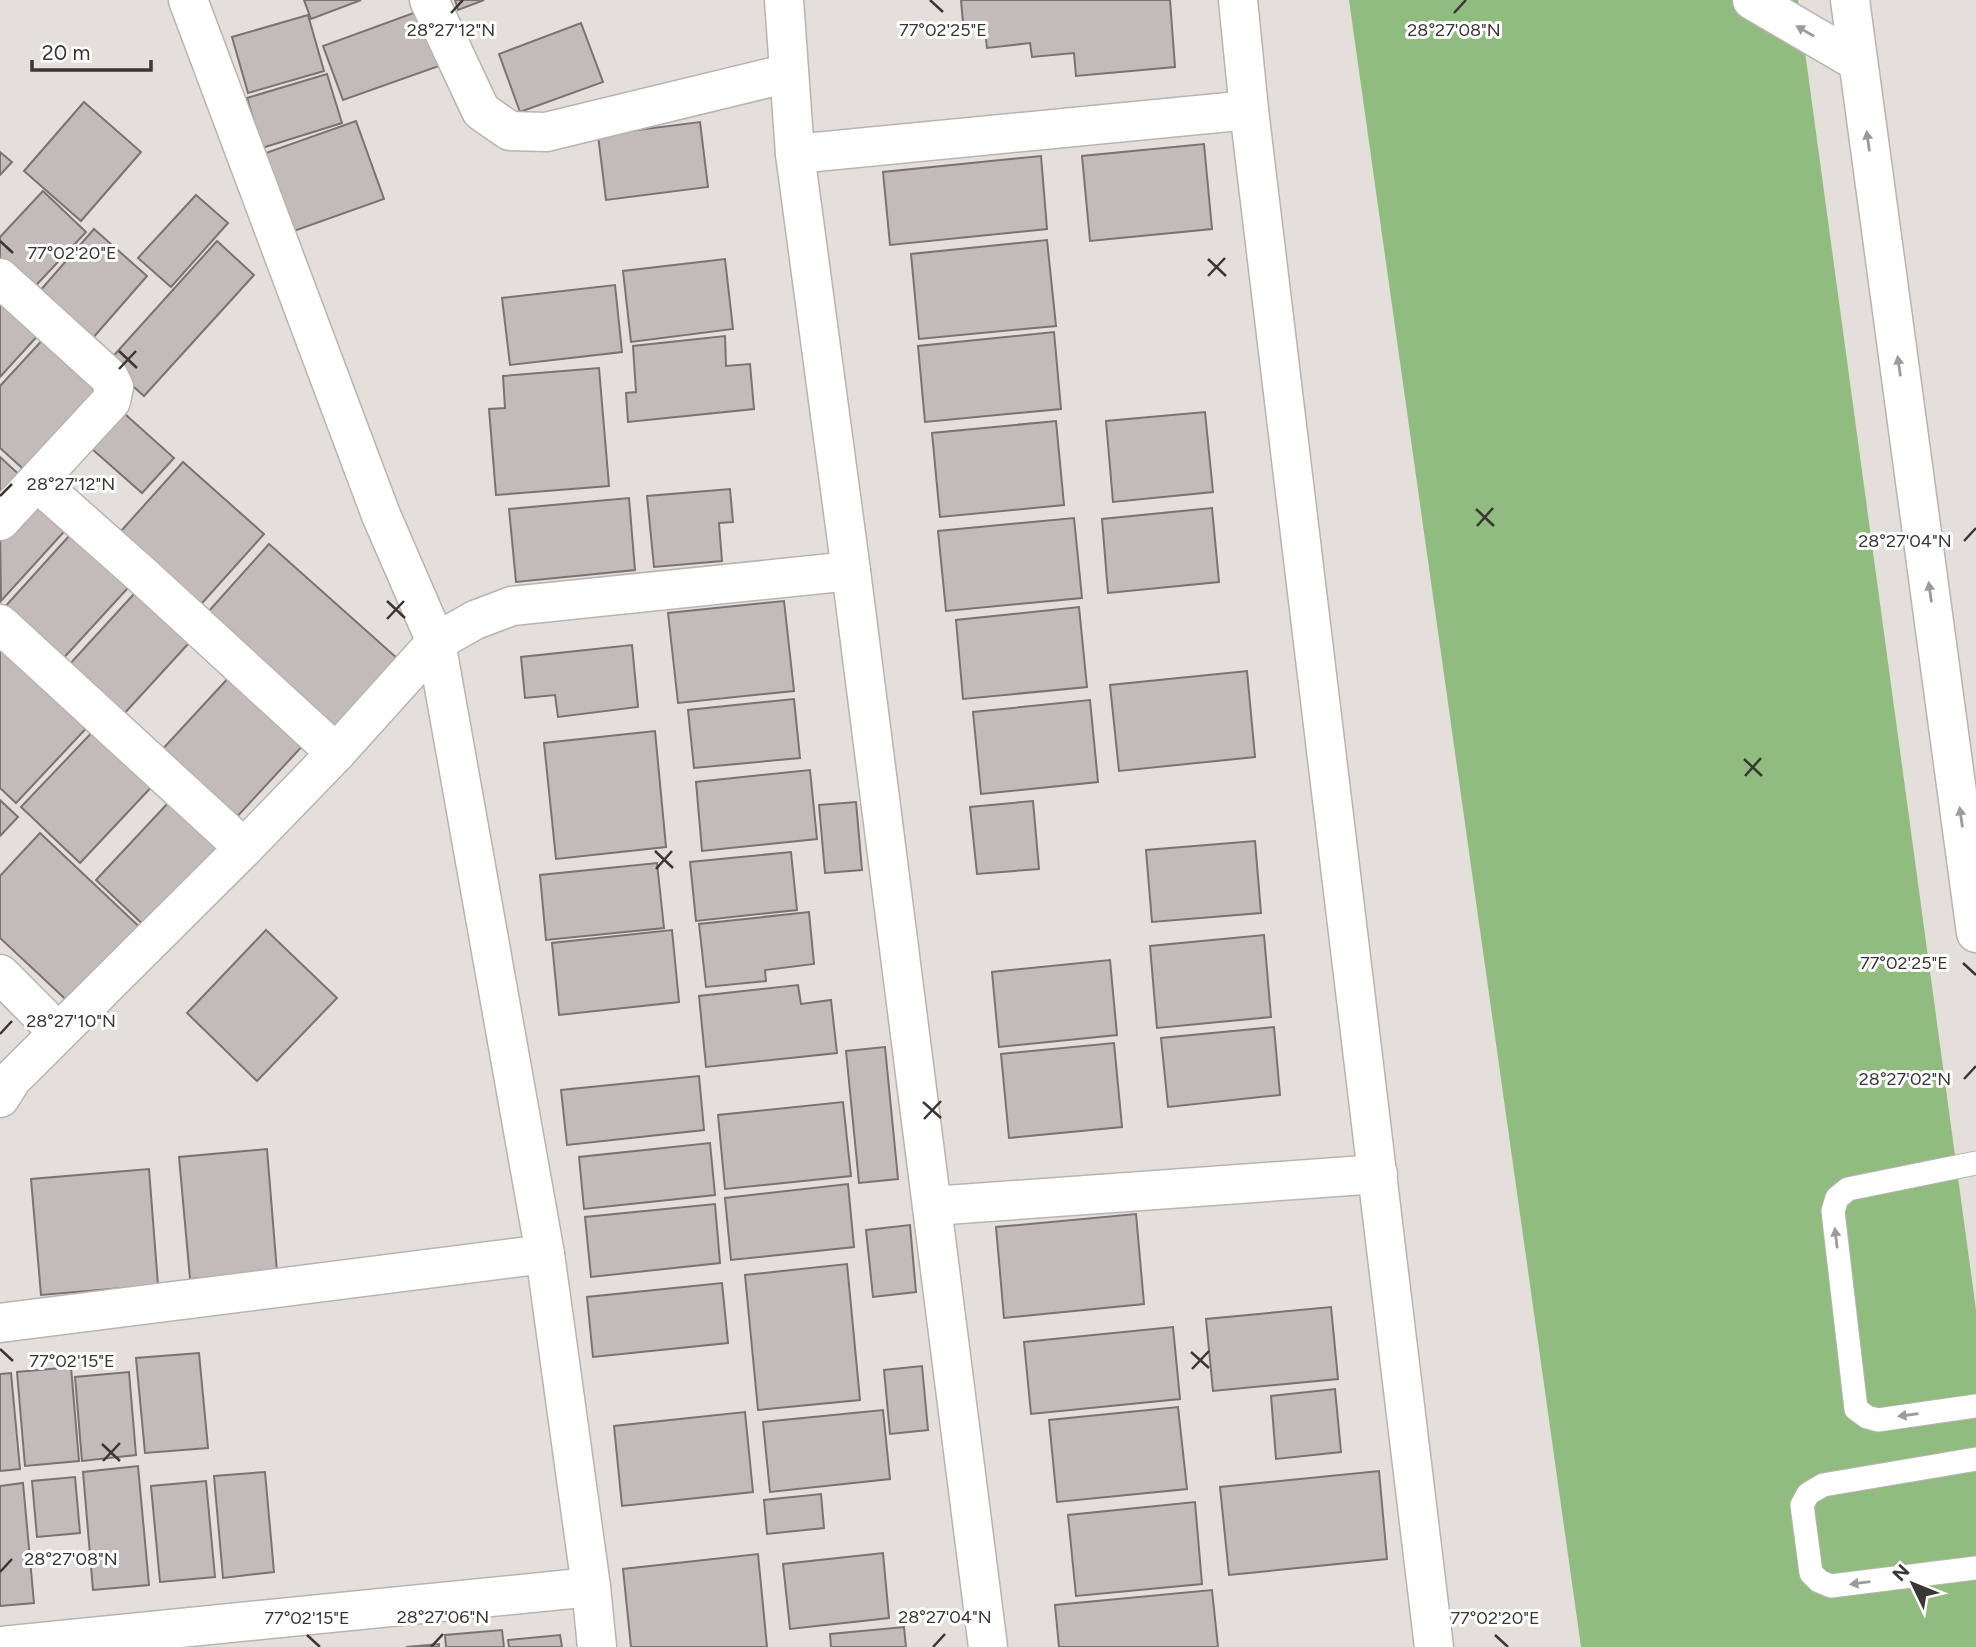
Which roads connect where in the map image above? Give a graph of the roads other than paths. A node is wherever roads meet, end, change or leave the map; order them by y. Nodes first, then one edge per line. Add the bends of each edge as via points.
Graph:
1 (188, 0) edge
2 (429, 0) edge
3 (784, 0) edge
4 (1238, 0) edge
5 (1752, 0) edge
6 (1850, 0) edge
7 (1858, 62) junction
8 (789, 73) junction
9 (1249, 110) junction
10 (795, 155) junction
11 (0, 278) edge
12 (37, 482) junction
13 (0, 522) edge
14 (851, 571) junction
15 (0, 624) edge
16 (436, 642) junction
17 (336, 753) junction
18 (244, 848) junction
19 (1975, 915) edge
20 (0, 974) edge
21 (58, 1032) junction
22 (0, 1098) edge
23 (1976, 1163) edge
24 (1378, 1174) junction
25 (932, 1206) junction
26 (545, 1254) junction
27 (0, 1323) edge
28 (1976, 1406) edge
29 (1976, 1459) edge
30 (1976, 1568) edge
31 (591, 1587) junction
32 (0, 1646) edge
33 (597, 1647) edge
34 (988, 1647) edge
35 (1434, 1647) edge

1 - 16 street via 381,515
2 - 8 street via 481,111 510,131 546,132
3 - 8 street
4 - 9 street
7 -> 5 street
6 - 7 street
19 -> 7 street
8 - 10 street
9 - 10 street
9 - 24 street
10 - 14 street
11 - 12 street via 109,377 114,387 111,401
12 - 13 street
12 - 17 street
14 - 16 street via 512,606
14 - 25 street
15 - 18 street
16 - 17 street
16 - 26 street
17 - 18 street
18 - 21 street
20 - 21 street
21 - 22 street via 12,1079
28 -> 23 lane via 1878,1420 1856,1409 1833,1211 1838,1198 1849,1189
24 - 25 street
24 - 35 street
25 - 34 street
26 - 27 street
26 - 31 street
30 -> 29 lane via 1831,1586 1811,1573 1802,1505 1808,1494 1823,1485
31 - 32 street
31 - 33 street

